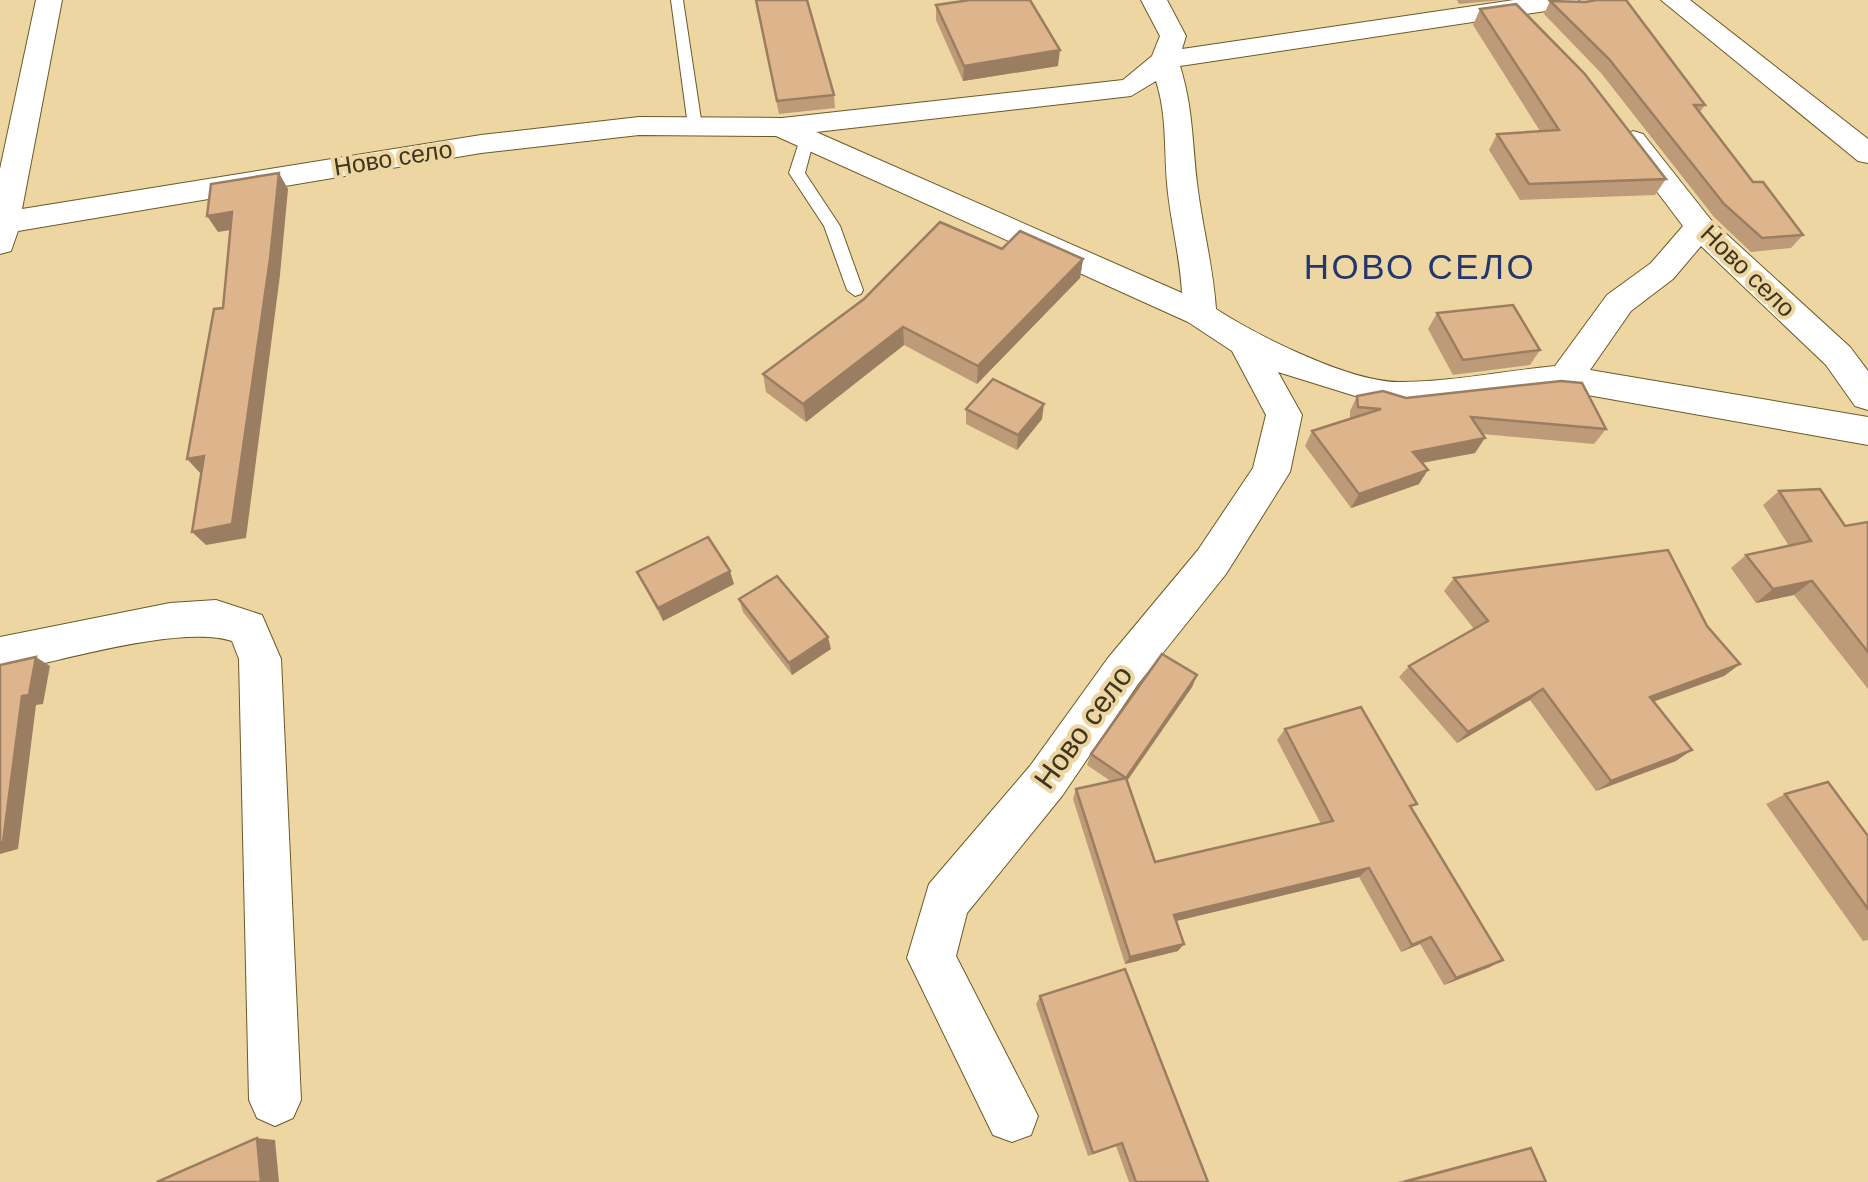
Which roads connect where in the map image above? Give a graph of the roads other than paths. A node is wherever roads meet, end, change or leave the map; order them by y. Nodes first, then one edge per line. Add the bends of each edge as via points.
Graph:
1 (50, 0) edge
2 (676, 0) edge
3 (1154, 0) edge
4 (1566, 0) edge
5 (1674, 0) edge
6 (1515, 6) junction
7 (1539, 31) edge
8 (1164, 60) junction
9 (1610, 111) edge
10 (695, 126) junction
11 (794, 133) junction
12 (1868, 154) edge
13 (1700, 227) junction
14 (2, 229) edge
15 (855, 290) dead end
16 (1200, 314) junction
17 (1244, 342) junction
18 (1565, 378) junction
19 (1868, 397) edge
20 (1868, 430) edge
21 (0, 654) edge
22 (276, 1100) dead end
23 (1012, 1116) dead end

1 - 14 street
2 - 10 lane
3 - 8 street via 1173,36
4 - 6 street, Ново село
5 - 12 street
6 - 7 street
6 - 8 street, Ново село
8 - 11 street, Ново село via 1132,88
8 - 16 street via 1179,109
9 - 13 street, Ново село
10 - 11 street, Ново село
10 - 14 street, Ново село via 480,144
11 - 15 lane via 797,173 832,226
11 - 16 street, Ново село
13 - 18 street via 1662,271 1618,303
13 - 19 street, Ново село via 1838,356
16 - 17 street, Ново село
17 - 18 street, Ново село via 1308,371 1397,396
17 - 23 street, Ново село via 1284,415 1271,472 1212,562 1123,670 1046,782 946,901 931,958
18 - 20 street, Ново село
21 - 22 street via 170,621 216,618 248,628 260,659

